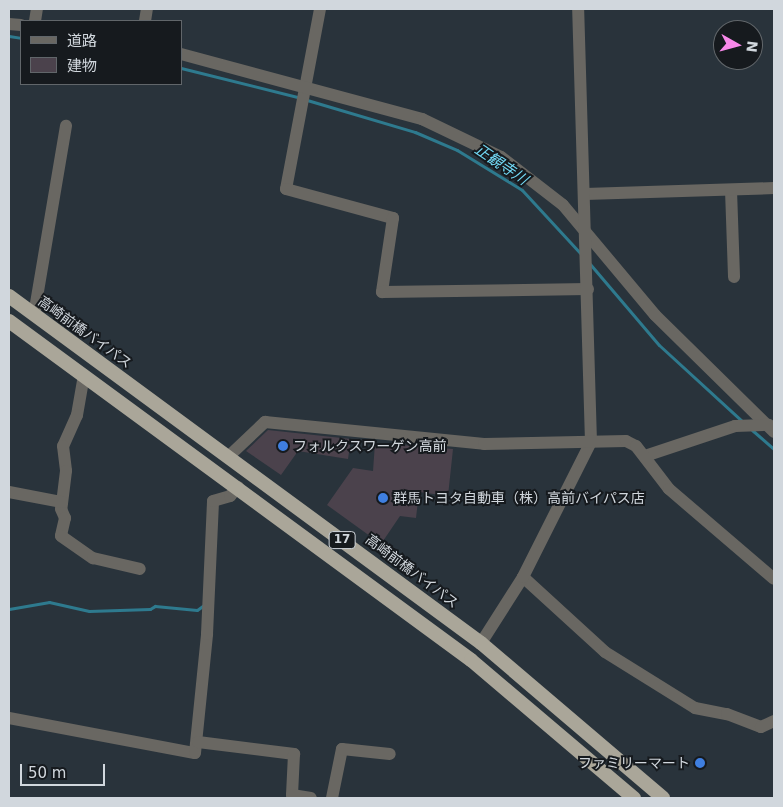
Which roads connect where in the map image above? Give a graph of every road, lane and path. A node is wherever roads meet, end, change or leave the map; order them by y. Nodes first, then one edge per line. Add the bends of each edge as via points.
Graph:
1 (320, 9) edge
2 (578, 9) edge
3 (182, 54) edge
4 (306, 85) junction
5 (66, 126) dead end
6 (774, 188) edge
7 (731, 190) junction
8 (586, 194) junction
9 (563, 205) junction
10 (586, 210) junction
11 (587, 237) junction
12 (734, 277) dead end
13 (588, 289) junction
14 (9, 296) edge
15 (34, 315) junction
16 (9, 321) edge
17 (84, 375) junction
18 (771, 427) edge
19 (591, 442) junction
20 (229, 456) junction
21 (645, 456) junction
22 (238, 487) junction
23 (9, 492) edge
24 (62, 502) junction
25 (140, 569) dead end
26 (523, 576) junction
27 (774, 579) edge
28 (481, 642) junction
29 (9, 718) edge
30 (774, 722) edge
31 (198, 742) junction
32 (390, 754) dead end
33 (311, 798) edge
34 (332, 798) edge
35 (634, 798) edge
36 (663, 798) edge

1 - 4 street
2 - 8 street
3 - 4 street
4 - 9 street via 422,119 456,134 502,157
4 - 13 street via 286,189 393,218 382,292
5 - 15 street
6 - 7 street
7 - 8 street
7 - 12 street
8 - 10 street
9 - 10 street
9 - 11 street
10 - 11 street
11 - 13 street
11 - 18 street via 655,314
13 - 19 street
14 - 15 highway, 高崎前橋バイパス / 17
15 - 20 highway, 高崎前橋バイパス / 17
16 - 17 highway, 17
17 - 22 highway, 17
17 - 24 street via 76,415 63,446 66,471
18 - 21 street via 735,426
19 - 20 street via 484,444 264,422
19 - 21 street via 626,441
19 - 26 street
20 - 28 highway, 高崎前橋バイパス / 17
21 - 27 street via 668,489
22 - 31 street via 230,496 213,501
22 - 35 highway, 17 via 471,660
23 - 24 street
24 - 25 street via 65,518 62,536 93,558
26 - 28 street
26 - 30 street via 605,652 695,708 727,714 761,727
28 - 36 highway, 高崎前橋バイパス / 17
29 - 31 street via 189,755 195,753
31 - 33 street via 294,754 292,796
32 - 34 street via 342,750

